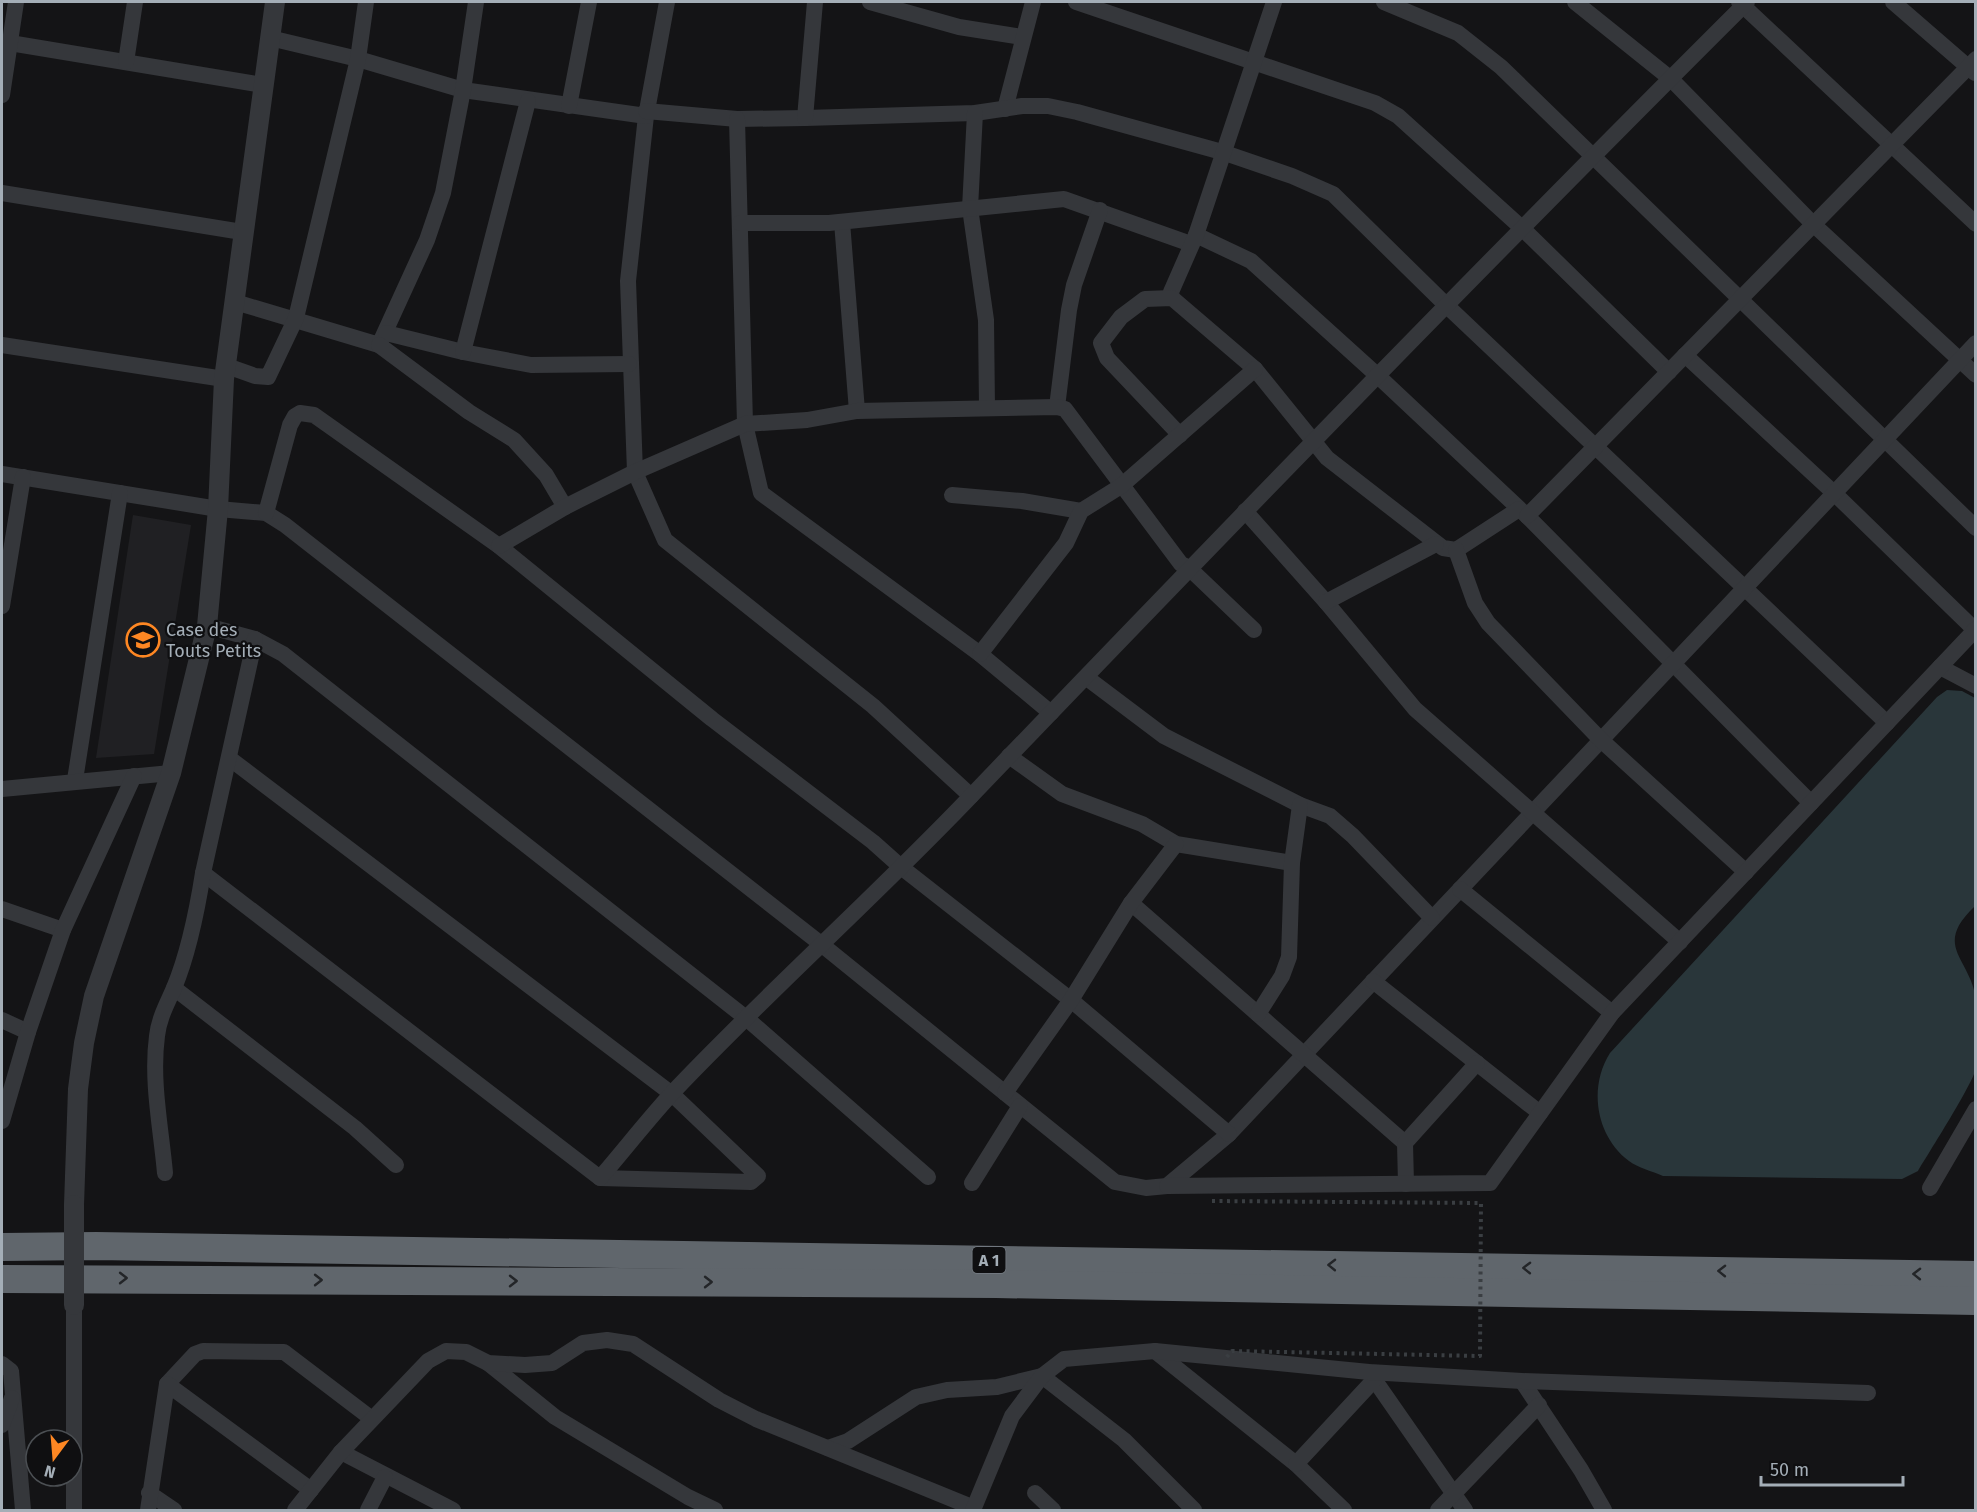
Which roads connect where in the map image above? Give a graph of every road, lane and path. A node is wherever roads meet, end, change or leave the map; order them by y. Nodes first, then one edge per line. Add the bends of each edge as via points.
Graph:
1 (16, 2) edge
2 (135, 2) edge
3 (275, 2) edge
4 (366, 2) edge
5 (476, 2) edge
6 (589, 2) edge
7 (667, 2) edge
8 (815, 2) edge
9 (870, 2) edge
10 (1033, 2) edge
11 (1076, 2) edge
12 (1274, 2) edge
13 (1384, 2) edge
14 (1575, 2) edge
15 (1893, 2) edge
16 (1743, 3) edge
17 (902, 5) edge
18 (1022, 37) junction
19 (270, 38) junction
20 (10, 42) junction
21 (358, 59) junction
22 (126, 62) junction
23 (1253, 63) junction
24 (1973, 66) edge
25 (1671, 79) junction
26 (263, 85) junction
27 (463, 90) junction
28 (2, 95) edge
29 (528, 100) junction
30 (569, 106) junction
31 (1005, 109) junction
32 (646, 113) junction
33 (975, 113) junction
34 (805, 118) junction
35 (737, 119) junction
36 (1891, 145) junction
37 (1221, 152) junction
38 (1594, 157) junction
39 (2, 193) edge
40 (970, 208) junction
41 (1100, 210) junction
42 (842, 222) junction
43 (740, 223) junction
44 (1813, 224) junction
45 (1976, 224) edge
46 (1523, 229) junction
47 (242, 232) junction
48 (1193, 240) junction
49 (1172, 298) junction
50 (1740, 299) junction
51 (235, 302) junction
52 (1446, 305) junction
53 (296, 318) junction
54 (382, 339) junction
55 (1976, 344) edge
56 (2, 345) edge
57 (463, 352) junction
58 (1685, 355) junction
59 (1960, 360) junction
60 (629, 364) junction
61 (1256, 369) junction
62 (225, 372) junction
63 (1669, 372) junction
64 (1976, 375) edge
65 (1378, 376) junction
66 (1057, 407) junction
67 (987, 408) junction
68 (857, 411) junction
69 (745, 424) junction
70 (1180, 435) junction
71 (1886, 439) junction
72 (1314, 441) junction
73 (1596, 446) junction
74 (635, 472) junction
75 (2, 474) edge
76 (23, 477) junction
77 (1121, 486) junction
78 (120, 493) junction
79 (1834, 493) junction
80 (952, 495) dead end
81 (565, 507) junction
82 (218, 509) junction
83 (1081, 511) junction
84 (1245, 511) junction
85 (266, 513) junction
86 (1523, 513) junction
87 (1976, 528) edge
88 (1436, 544) junction
89 (499, 546) junction
90 (1456, 550) junction
91 (1189, 568) junction
92 (1743, 589) junction
93 (1326, 602) junction
94 (2, 606) edge
95 (207, 626) junction
96 (1254, 630) dead end
97 (1975, 630) edge
98 (255, 639) junction
99 (980, 654) junction
100 (1673, 663) junction
101 (1940, 667) junction
102 (1087, 678) junction
103 (1976, 686) edge
104 (1050, 713) junction
105 (1887, 723) junction
106 (1601, 740) junction
107 (1009, 756) junction
108 (229, 758) junction
109 (171, 773) junction
110 (134, 776) junction
111 (75, 780) junction
112 (2, 789) edge
113 (971, 796) junction
114 (1811, 803) junction
115 (1300, 805) junction
116 (1531, 814) junction
117 (1176, 844) junction
118 (1292, 863) junction
119 (901, 867) junction
120 (1746, 872) junction
121 (203, 873) junction
122 (1460, 889) junction
123 (1131, 903) junction
124 (2, 909) edge
125 (1432, 918) junction
126 (63, 930) junction
127 (1680, 942) junction
128 (821, 944) junction
129 (1373, 981) junction
130 (174, 988) junction
131 (1071, 1000) junction
132 (1612, 1013) junction
133 (1258, 1014) junction
134 (746, 1018) junction
135 (2, 1020) edge
136 (28, 1032) junction
137 (1304, 1054) junction
138 (1477, 1063) junction
139 (1005, 1093) junction
140 (672, 1094) junction
141 (1020, 1106) junction
142 (1540, 1113) junction
143 (1973, 1120) edge
144 (2, 1121) edge
145 (1229, 1134) junction
146 (1405, 1143) junction
147 (396, 1165) dead end
148 (165, 1173) dead end
149 (928, 1176) dead end
150 (600, 1178) junction
151 (972, 1183) dead end
152 (1406, 1184) junction
153 (1167, 1186) junction
154 (1930, 1188) dead end
155 (1212, 1201) dead end
156 (2, 1247) edge
157 (1976, 1275) edge
158 (2, 1279) edge
159 (1976, 1301) edge
160 (74, 1305) joint
161 (1155, 1350) junction
162 (1225, 1359) junction
163 (488, 1363) junction
164 (2, 1364) edge
165 (1042, 1376) junction
166 (1372, 1376) junction
167 (1522, 1381) junction
168 (167, 1384) junction
169 (15, 1391) junction
170 (1868, 1393) dead end
171 (1539, 1405) junction
172 (372, 1419) junction
173 (2, 1425) edge
174 (828, 1448) junction
175 (341, 1452) junction
176 (1296, 1464) junction
177 (385, 1477) junction
178 (311, 1490) junction
179 (1454, 1491) junction
180 (149, 1492) junction
181 (1035, 1493) dead end
182 (974, 1509) edge
183 (23, 1510) edge
184 (75, 1510) edge
185 (148, 1510) edge
186 (174, 1510) edge
187 (295, 1510) edge
188 (368, 1510) edge
189 (453, 1510) edge
190 (715, 1510) edge
191 (1053, 1510) edge
192 (1194, 1510) edge
193 (1344, 1510) edge
194 (1438, 1510) edge
195 (1466, 1510) edge
196 (1604, 1510) edge

1 - 20 street
2 - 22 street
3 - 19 street
4 - 21 street
5 - 27 street
6 - 30 street
7 - 32 street
8 - 34 street
9 - 17 street
10 - 18 street
11 - 23 street
12 - 23 street
13 - 38 street via 1458,33 1501,67
14 - 25 street
15 - 24 street
16 - 25 street
16 - 36 street
17 - 18 street via 959,27
18 - 31 street
19 - 21 street
19 - 26 street
20 - 22 street
20 - 28 street
21 - 27 street
21 - 53 street
22 - 26 street
23 - 37 street
23 - 46 street via 1375,103 1398,116
24 - 36 street
25 - 38 street
25 - 44 street
26 - 47 street
27 - 29 street
27 - 54 street via 443,193 427,240
29 - 30 street
29 - 57 street
30 - 32 street
31 - 33 street
31 - 37 street via 1048,106
32 - 35 street
32 - 60 street via 628,281
33 - 34 street
33 - 40 street
34 - 35 street
35 - 43 street
36 - 44 street
36 - 45 street
37 - 48 street
37 - 52 street via 1333,194
38 - 46 street
38 - 50 street
39 - 47 street
40 - 41 street via 1064,199
40 - 42 street
40 - 67 street via 986,320
41 - 48 street
41 - 66 street via 1074,285
42 - 43 street
42 - 68 street
43 - 69 street
44 - 50 street
44 - 59 street
46 - 52 street
46 - 63 street
47 - 51 street
48 - 49 street
48 - 65 street via 1251,261
49 - 61 street
49 - 70 street via 1145,299 1120,317 1101,343 1107,358
50 - 58 street
50 - 71 street
51 - 53 street
51 - 62 street
52 - 65 street
52 - 73 street
53 - 54 street
53 - 62 street via 268,377
54 - 57 street
54 - 81 street via 469,412 514,440 546,475
55 - 59 street
56 - 62 street
57 - 60 street via 531,365
58 - 63 street
58 - 79 street
59 - 64 street
59 - 71 street
60 - 74 street
61 - 70 street
61 - 72 street
62 - 82 street
63 - 73 street
65 - 72 street
65 - 86 street
66 - 67 street
66 - 77 street via 1065,409
67 - 68 street
68 - 69 street via 807,420
69 - 74 street
69 - 99 street via 761,492
70 - 77 street
71 - 79 street
71 - 87 street
72 - 84 street
72 - 88 street via 1327,458
73 - 86 street
73 - 92 street
74 - 81 street
74 - 113 street via 665,540 873,706
75 - 76 street
76 - 78 street
76 - 94 street
77 - 83 street
77 - 91 street via 1181,564
78 - 82 street
78 - 111 street
79 - 92 street
79 - 97 street
80 - 83 street
81 - 89 street
82 - 85 street
82 - 95 street
83 - 99 street via 1066,543
84 - 91 street
84 - 93 street
85 - 89 street via 290,425 295,416 305,413 314,415
85 - 128 street
86 - 90 street
86 - 100 street
88 - 90 street
88 - 93 street
89 - 119 street
90 - 106 street via 1475,603 1488,623
91 - 96 street
91 - 102 street
92 - 100 street
92 - 105 street
93 - 116 street via 1415,709
95 - 98 street
95 - 109 street
97 - 101 street
98 - 108 street
98 - 134 street via 283,654
99 - 104 street
100 - 106 street
100 - 114 street
101 - 103 street
101 - 105 street
102 - 104 street
102 - 115 street via 1164,736
104 - 107 street
105 - 114 street
106 - 116 street
106 - 120 street
107 - 113 street
107 - 117 street via 1062,794 1142,824
108 - 121 street
108 - 140 street
109 - 110 street
109 - 160 street, bridge via 98,985 84,1043 76,1119
110 - 111 street
110 - 126 street
111 - 112 street
113 - 119 street
114 - 120 street
115 - 118 street
115 - 125 street via 1330,816
116 - 122 street
116 - 127 street
117 - 118 street
117 - 123 street
118 - 133 street via 1289,957
119 - 128 street
119 - 131 street
120 - 127 street
121 - 130 street via 197,910
121 - 150 street
122 - 125 street
122 - 132 street
123 - 131 street
123 - 133 street
124 - 126 street
125 - 129 street
126 - 136 street
127 - 132 street
128 - 134 street
128 - 139 street
129 - 137 street
129 - 138 street
130 - 147 street via 356,1128
130 - 148 street via 157,1035 155,1079
131 - 139 street
131 - 145 street
132 - 142 street
133 - 137 street
134 - 140 street
134 - 149 street
135 - 136 street
136 - 144 street
137 - 145 street
137 - 146 street
138 - 142 street
138 - 146 street
139 - 141 street
140 - 150 street
140 - 150 street via 758,1176 756,1181
141 - 151 street
141 - 153 street via 1115,1182 1146,1188
142 - 152 street via 1490,1183
143 - 154 street
145 - 153 street
146 - 152 street
152 - 153 street
155 - 162 path, bridge via 1481,1203 1480,1356 1232,1351
157 -> 156 highway, A 1
158 -> 159 highway, A 1 via 984,1284
160 - 184 street
161 - 162 street
161 - 165 street via 1064,1359
161 - 176 street
162 - 166 street
163 - 172 street via 466,1352 446,1351 428,1361
163 - 174 street via 552,1363 583,1343 608,1340 633,1344 719,1400
163 - 190 street via 555,1417
164 - 169 street via 11,1371
165 - 174 street via 997,1388 947,1390 916,1397 848,1441
165 - 182 street via 1012,1416
165 - 192 street via 1124,1440
166 - 167 street
166 - 176 street
166 - 179 street
167 - 170 street
167 - 171 street
168 - 172 street via 195,1354 203,1351 284,1353
168 - 178 street
168 - 180 street
169 - 173 street
169 - 183 street
171 - 179 street
171 - 196 street
172 - 175 street
174 - 182 street
175 - 177 street
175 - 178 street
176 - 193 street
177 - 188 street
177 - 189 street
178 - 187 street
179 - 194 street
179 - 195 street
180 - 185 street
180 - 186 street
181 - 191 street

